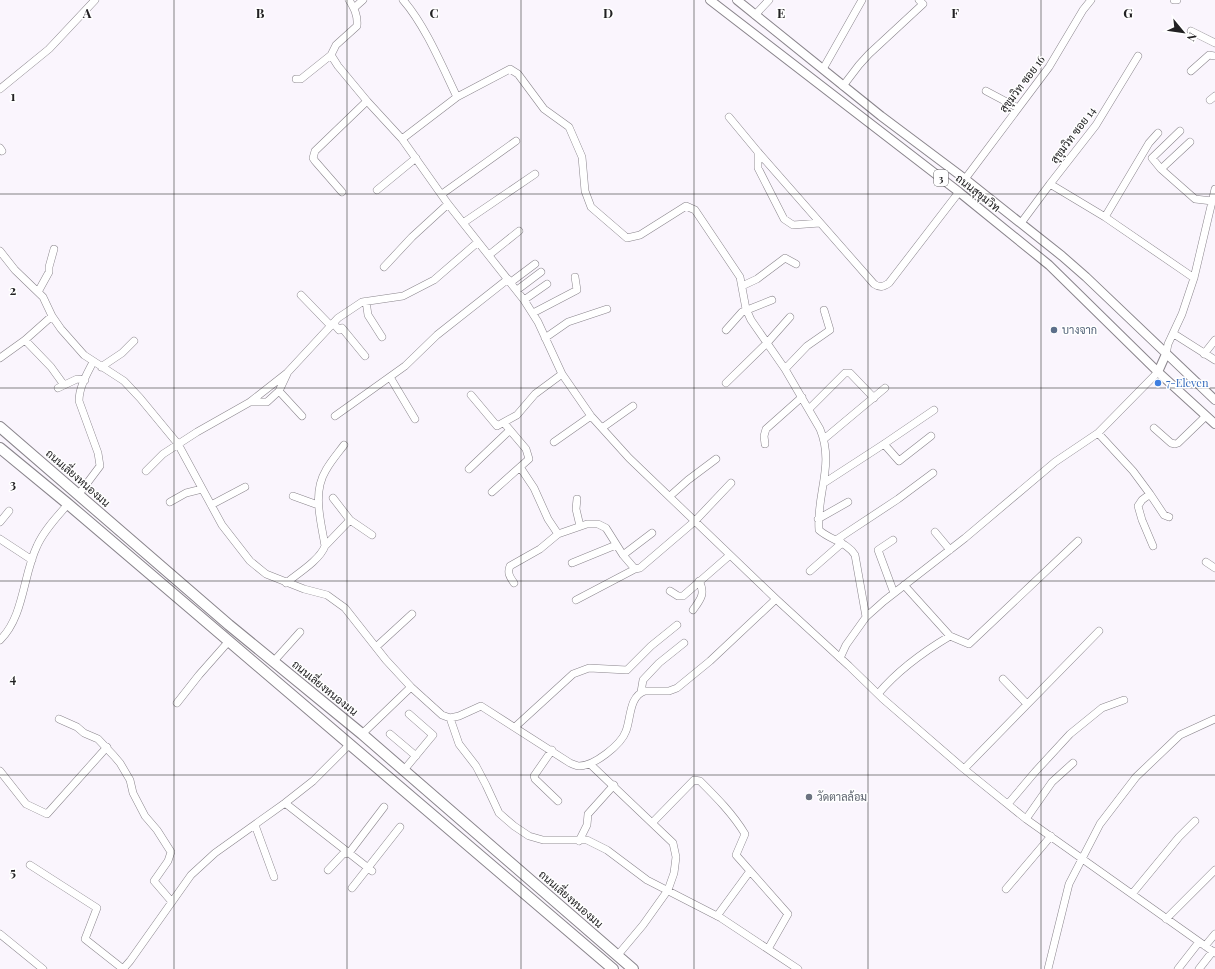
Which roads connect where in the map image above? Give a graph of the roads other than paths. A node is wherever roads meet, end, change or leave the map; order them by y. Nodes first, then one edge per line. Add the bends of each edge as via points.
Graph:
1 (349, 0) edge
2 (363, 0) edge
3 (403, 0) edge
4 (710, 0) edge
5 (736, 0) edge
6 (769, 0) edge
7 (862, 0) edge
8 (919, 0) edge
9 (1091, 0) edge
10 (1174, 0) edge
11 (1177, 0) edge
12 (93, 1) edge
13 (354, 8) junction
14 (755, 15) junction
15 (1191, 31) dead end
16 (1215, 43) edge
17 (331, 55) junction
18 (1138, 56) dead end
19 (1215, 56) edge
20 (823, 69) junction
21 (1191, 71) dead end
22 (296, 78) dead end
23 (843, 86) junction
24 (0, 89) edge
25 (986, 91) dead end
26 (457, 97) junction
27 (367, 101) junction
28 (1018, 108) junction
29 (729, 117) dead end
30 (1180, 131) dead end
31 (1158, 133) dead end
32 (402, 139) junction
33 (516, 141) dead end
34 (1190, 142) dead end
35 (758, 152) junction
36 (416, 158) junction
37 (1162, 169) junction
38 (535, 174) dead end
39 (965, 179) junction
40 (1050, 184) junction
41 (1215, 189) edge
42 (377, 190) dead end
43 (342, 192) dead end
44 (959, 192) junction
45 (442, 194) junction
46 (1212, 200) junction
47 (448, 204) junction
48 (1105, 217) junction
49 (463, 223) junction
50 (820, 223) junction
51 (1021, 223) junction
52 (519, 231) dead end
53 (478, 242) junction
54 (54, 249) dead end
55 (0, 251) edge
56 (489, 255) junction
57 (535, 264) dead end
58 (796, 264) dead end
59 (384, 267) dead end
60 (541, 272) dead end
61 (575, 277) dead end
62 (1194, 278) junction
63 (510, 280) junction
64 (547, 284) dead end
65 (742, 286) junction
66 (517, 290) junction
67 (38, 292) junction
68 (301, 295) dead end
69 (524, 300) junction
70 (772, 300) dead end
71 (366, 301) junction
72 (607, 309) dead end
73 (746, 310) junction
74 (824, 310) dead end
75 (533, 313) junction
76 (52, 316) junction
77 (790, 316) dead end
78 (332, 324) junction
79 (726, 330) dead end
80 (1174, 334) junction
81 (382, 337) dead end
82 (545, 338) junction
83 (25, 340) junction
84 (1215, 340) edge
85 (134, 341) dead end
86 (767, 343) junction
87 (1166, 354) junction
88 (1204, 354) junction
89 (365, 356) dead end
90 (0, 358) edge
91 (1215, 360) edge
92 (93, 362) junction
93 (101, 367) junction
94 (785, 369) junction
95 (1158, 372) junction
96 (287, 373) junction
97 (562, 374) junction
98 (390, 377) junction
99 (85, 380) junction
100 (726, 383) dead end
101 (885, 388) dead end
102 (279, 390) junction
103 (471, 395) dead end
104 (802, 397) junction
105 (874, 398) junction
106 (1215, 400) edge
107 (250, 402) junction
108 (633, 406) dead end
109 (809, 409) junction
110 (934, 410) dead end
111 (302, 416) dead end
112 (335, 416) dead end
113 (591, 416) junction
114 (1206, 416) junction
115 (416, 419) dead end
116 (504, 423) junction
117 (1215, 424) edge
118 (0, 427) edge
119 (602, 428) junction
120 (1154, 428) dead end
121 (510, 430) junction
122 (1098, 433) junction
123 (931, 436) dead end
124 (824, 439) junction
125 (554, 442) dead end
126 (178, 444) junction
127 (765, 444) dead end
128 (884, 444) junction
129 (344, 445) dead end
130 (0, 448) edge
131 (716, 460) dead end
132 (520, 467) junction
133 (470, 469) dead end
134 (146, 471) dead end
135 (933, 473) dead end
136 (731, 483) dead end
137 (824, 483) junction
138 (245, 487) dead end
139 (202, 489) junction
140 (492, 492) dead end
141 (79, 494) junction
142 (1150, 494) junction
143 (293, 496) dead end
144 (670, 496) junction
145 (333, 498) dead end
146 (577, 498) dead end
147 (170, 502) dead end
148 (848, 502) dead end
149 (68, 504) junction
150 (318, 505) junction
151 (211, 506) junction
152 (9, 512) dead end
153 (1169, 517) dead end
154 (818, 519) junction
155 (350, 520) junction
156 (695, 521) junction
157 (0, 522) edge
158 (580, 526) junction
159 (935, 532) dead end
160 (558, 534) junction
161 (652, 534) dead end
162 (372, 535) dead end
163 (0, 540) edge
164 (893, 540) dead end
165 (1078, 541) dead end
166 (839, 542) junction
167 (616, 545) junction
168 (325, 546) junction
169 (1153, 546) dead end
170 (950, 550) junction
171 (623, 555) junction
172 (730, 555) junction
173 (32, 560) junction
174 (1206, 562) dead end
175 (572, 563) dead end
176 (1215, 568) edge
177 (635, 569) junction
178 (810, 571) dead end
179 (286, 582) junction
180 (700, 582) junction
181 (514, 583) dead end
182 (904, 585) junction
183 (670, 591) dead end
184 (894, 593) junction
185 (576, 600) dead end
186 (776, 600) junction
187 (693, 610) dead end
188 (412, 614) dead end
189 (866, 617) junction
190 (676, 625) dead end
191 (1099, 631) dead end
192 (300, 632) dead end
193 (950, 636) junction
194 (0, 640) edge
195 (229, 641) junction
196 (684, 643) dead end
197 (376, 647) junction
198 (840, 658) junction
199 (274, 661) junction
200 (1003, 679) dead end
201 (411, 687) junction
202 (641, 692) junction
203 (878, 694) junction
204 (1124, 700) dead end
205 (177, 704) dead end
206 (1027, 704) junction
207 (409, 714) dead end
208 (450, 718) junction
209 (59, 719) dead end
210 (1215, 719) edge
211 (515, 727) junction
212 (362, 734) junction
213 (390, 734) dead end
214 (349, 745) junction
215 (107, 747) junction
216 (552, 750) junction
217 (416, 756) junction
218 (1073, 763) dead end
219 (590, 764) junction
220 (964, 769) junction
221 (404, 770) junction
222 (0, 771) edge
223 (614, 785) junction
224 (558, 801) dead end
225 (285, 804) junction
226 (1008, 804) junction
227 (384, 808) dead end
228 (1026, 818) junction
229 (1195, 821) dead end
230 (464, 822) junction
231 (652, 823) junction
232 (255, 825) junction
233 (400, 827) dead end
234 (454, 834) junction
235 (1051, 836) junction
236 (579, 841) junction
237 (349, 853) junction
238 (1082, 859) junction
239 (30, 865) dead end
240 (369, 869) junction
241 (328, 870) dead end
242 (1215, 870) edge
243 (750, 871) junction
244 (274, 877) dead end
245 (352, 888) dead end
246 (1006, 889) dead end
247 (668, 890) junction
248 (1132, 894) junction
249 (172, 902) junction
250 (716, 916) junction
251 (1166, 919) junction
252 (0, 934) edge
253 (1215, 934) edge
254 (1202, 944) junction
255 (768, 949) junction
256 (1214, 952) edge
257 (617, 956) junction
258 (611, 968) edge
259 (43, 969) edge
260 (123, 969) edge
261 (633, 969) edge
262 (798, 969) edge
263 (1048, 969) edge
264 (1178, 969) edge
265 (1199, 969) edge

1 - 13 street
2 - 13 street
3 - 26 street via 424,32
4 - 44 main road, ถนนสุขุมวิท / 3
5 - 14 main road, ถนนสุขุมวิท / 3
6 - 14 street
7 - 20 street
8 - 23 street via 922,4 869,54
9 - 28 street, สุขุมวิท ซอย 16 via 1049,67
10 - 11 street
12 - 24 street via 49,49
13 - 17 street via 358,19 357,26 336,45
14 - 20 main road, ถนนสุขุมวิท / 3
15 - 16 street
17 - 22 street via 301,79
17 - 27 street
18 - 40 street, สุขุมวิท ซอย 14 via 1096,125
19 - 21 street via 1209,55
20 - 23 main road, ถนนสุขุมวิท / 3
23 - 39 main road, ถนนสุขุมวิท / 3
25 - 28 street
26 - 32 street
26 - 65 street via 510,69 514,71 544,109 569,127 582,157 585,191 591,206 627,238 640,235 686,206 695,210 740,276
27 - 32 street
27 - 43 street via 313,155 315,161
28 - 39 street, สุขุมวิท ซอย 16
29 - 35 street
30 - 37 street via 1152,158
31 - 48 street via 1149,143
32 - 36 street
33 - 45 street
34 - 37 street
35 - 50 street
35 - 50 street via 758,168 784,219 793,225
36 - 42 street
36 - 45 street
37 - 46 street via 1195,199
38 - 49 street
39 - 51 main road, ถนนสุขุมวิท / 3
40 - 48 street
40 - 51 street, สุขุมวิท ซอย 14
41 - 46 street
44 - 50 street via 889,283 883,287 874,284
44 - 95 main road, ถนนสุขุมวิท / 3 via 1053,269
45 - 47 street
46 - 62 street
47 - 49 street
47 - 59 street
48 - 62 street
49 - 53 street
51 - 87 main road, ถนนสุขุมวิท / 3 via 1086,277
52 - 56 street
53 - 56 street
53 - 71 street via 434,280 403,296
54 - 67 street via 49,272
55 - 67 street
56 - 63 street
57 - 63 street
58 - 65 street via 785,258 757,279
60 - 66 street
61 - 75 street via 576,290
62 - 80 street
63 - 66 street
63 - 98 street via 436,335
64 - 69 street
65 - 73 street
66 - 69 street
67 - 76 street
68 - 78 street
69 - 75 street
70 - 73 street
71 - 78 street
71 - 81 street via 368,315
72 - 82 street via 568,322
73 - 79 street
73 - 86 street
74 - 94 street via 830,330 807,346
75 - 82 street
76 - 83 street
76 - 92 street via 84,355
77 - 86 street
78 - 89 street via 339,330 342,328
78 - 96 street
80 - 87 street
80 - 88 street
82 - 97 street
83 - 90 street
83 - 99 street via 51,367 61,387 77,379
84 - 88 street
85 - 93 street
86 - 94 street
86 - 100 street
87 - 95 main road
87 - 106 main road, ถนนสุขุมวิท / 3
88 - 91 street
92 - 93 street
92 - 99 street
93 - 126 street via 124,381
94 - 104 street
95 - 114 main road, ถนนสุขุมวิท / 3
95 - 122 street
96 - 102 street
96 - 107 street
97 - 113 street
97 - 116 street via 535,394 517,415
98 - 112 street
98 - 115 street
99 - 141 street via 79,401 98,453 100,466
101 - 105 street
102 - 107 street via 267,402
102 - 111 street
103 - 116 street via 497,426
104 - 109 street
104 - 127 street via 766,429
105 - 109 street via 848,372
105 - 124 street
107 - 126 street
108 - 119 street
109 - 124 street
110 - 128 street
113 - 119 street
113 - 125 street
114 - 117 main road, ถนนสุขุมวิท / 3
114 - 120 street via 1175,444
116 - 121 street
118 - 141 highway, ถนนเลี่ยงหนองมน
119 - 144 street via 629,458
121 - 132 street via 526,449 529,459
121 - 133 street
122 - 142 street
122 - 170 street via 1055,462
123 - 128 street via 899,461
124 - 137 street via 827,458
126 - 134 street via 163,454
126 - 139 street
128 - 137 street
129 - 150 street via 325,471 318,492
130 - 149 highway
131 - 144 street
132 - 140 street
132 - 160 street
135 - 166 street
136 - 156 street
137 - 154 street
138 - 151 street
139 - 147 street via 186,493
139 - 151 street
141 - 199 highway, ถนนเลี่ยงหนองมน
142 - 153 street via 1164,515
142 - 169 street via 1138,506
143 - 150 street
144 - 156 street
145 - 155 street
146 - 158 street via 576,509
148 - 154 street
149 - 173 street via 45,532
149 - 195 highway
150 - 168 street
151 - 179 street via 222,525 250,561 266,574
152 - 157 street
154 - 166 street via 819,530
155 - 162 street
155 - 168 street
156 - 172 street
156 - 177 street via 640,568
158 - 160 street
158 - 167 street via 598,524 606,528
159 - 170 street
160 - 181 street via 540,549 510,566 508,570
161 - 171 street
163 - 173 street
164 - 184 street via 878,550
165 - 193 street via 969,644
166 - 178 street
166 - 189 street via 852,549 855,555
167 - 171 street
167 - 175 street
168 - 179 street via 311,563
170 - 182 street
171 - 177 street
172 - 180 street
172 - 186 street
173 - 194 street via 13,621
174 - 176 street
177 - 185 street
179 - 197 street via 328,595 345,608
180 - 183 street via 683,596
180 - 187 street via 703,588 701,598
182 - 184 street
182 - 193 street
184 - 189 street
186 - 198 street
186 - 202 street via 677,688 668,692
188 - 197 street
189 - 198 street
190 - 211 street via 627,670 589,668 573,674
191 - 206 street
192 - 199 street
193 - 203 street via 900,670
195 - 205 street
195 - 214 highway
196 - 202 street via 643,680
197 - 201 street
198 - 203 street
199 - 212 highway, ถนนเลี่ยงหนองมน
200 - 206 street
201 - 208 street via 442,715
201 - 212 street
202 - 219 street via 634,698 625,733 611,750
203 - 220 street
204 - 226 street via 1102,708 1070,734
206 - 220 street
207 - 217 street via 433,735
208 - 211 street via 481,706
208 - 236 street via 459,744 476,766 499,813 514,826 536,838
209 - 215 street via 98,739
210 - 238 street via 1180,735 1136,777 1100,824
211 - 216 street
212 - 221 highway, ถนนเลี่ยงหนองมน
213 - 217 street
214 - 225 street via 313,781
214 - 234 highway
215 - 222 street via 46,814 26,804
215 - 249 street via 130,780 142,810 171,852 154,881
216 - 219 street via 578,766
216 - 224 street via 534,776
217 - 221 street
218 - 228 street via 1052,782
219 - 223 street
220 - 226 street
221 - 230 highway, ถนนเลี่ยงหนองมน
223 - 231 street
223 - 236 street via 588,814 587,825
225 - 232 street
225 - 237 street
226 - 228 street
227 - 237 street
228 - 235 street
229 - 248 street
230 - 234 highway
230 - 257 highway, ถนนเลี่ยงหนองมน
231 - 243 street via 694,780 700,781 719,800 745,834 736,855
231 - 247 street via 673,843 676,857
232 - 244 street
232 - 249 street via 215,853 192,875
233 - 240 street
234 - 258 highway
235 - 238 street
235 - 246 street
236 - 247 street via 587,840 607,850 647,880
237 - 240 street
237 - 241 street via 343,854
238 - 248 street
238 - 263 street via 1069,884
239 - 260 street via 97,908 85,939
240 - 245 street
242 - 251 street
243 - 250 street
243 - 255 street via 788,914
247 - 250 street
247 - 257 street
248 - 251 street
249 - 260 street
250 - 255 street
251 - 254 street
252 - 259 street
253 - 254 street
254 - 256 street
254 - 264 street
255 - 262 street
256 - 265 street
257 - 261 highway, ถนนเลี่ยงหนองมน

